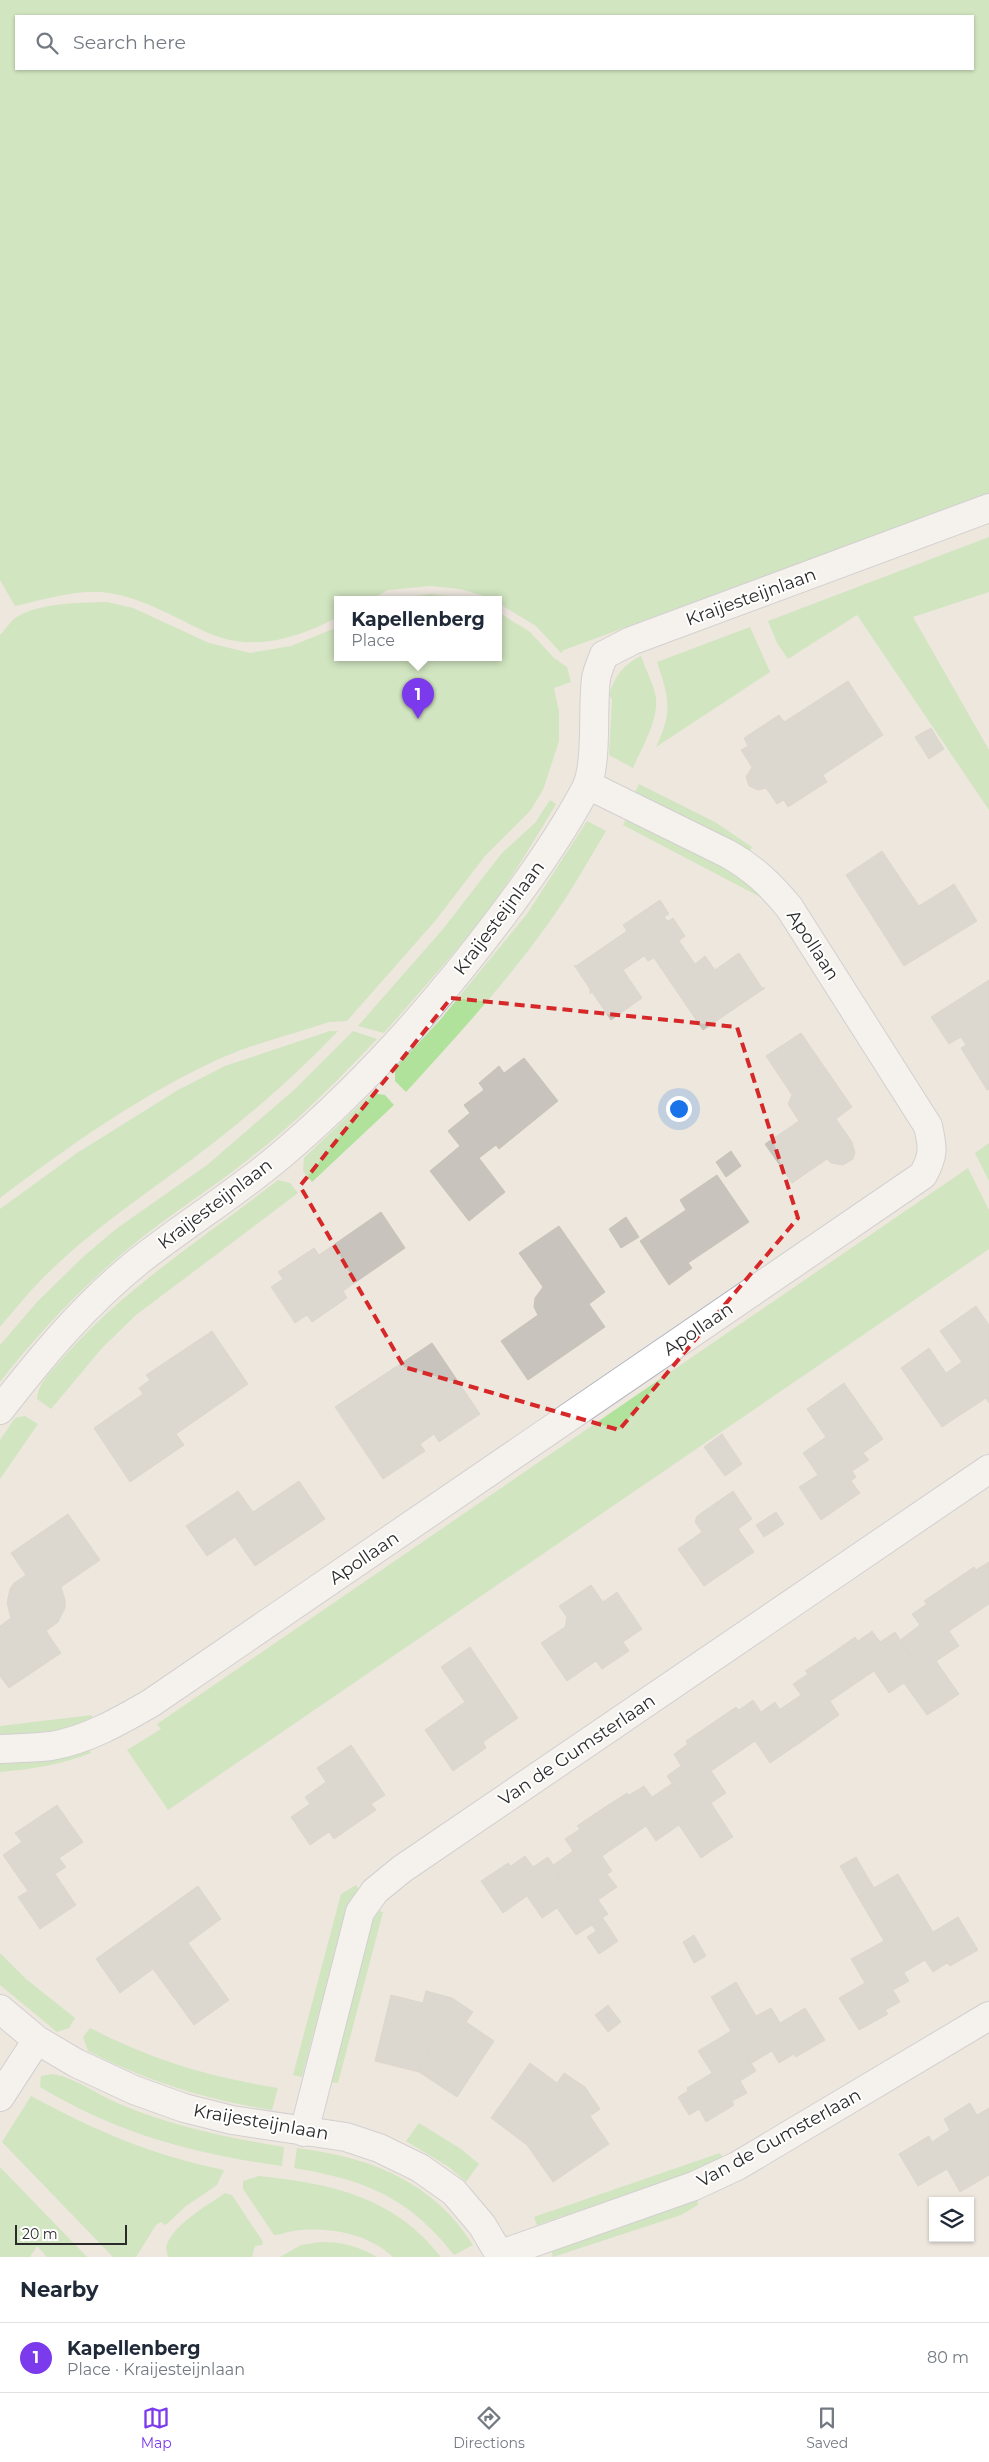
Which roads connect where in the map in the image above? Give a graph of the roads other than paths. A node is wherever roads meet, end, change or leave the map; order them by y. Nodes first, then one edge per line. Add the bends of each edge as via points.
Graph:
1 (989, 508) edge
2 (588, 785) junction
3 (0, 1410) edge
4 (989, 1469) edge
5 (0, 1750) edge
6 (0, 2009) edge
7 (989, 2016) edge
8 (37, 2040) junction
9 (0, 2097) edge
10 (304, 2132) junction
11 (501, 2255) edge

1 - 2 street, Kraijesteijnlaan via 631,641 604,655 596,677
2 - 3 street, Kraijesteijnlaan via 544,860 468,961 334,1109 278,1158 110,1286 36,1363
2 - 5 street, Apollaan via 728,854 769,882 789,907 928,1126 933,1150 930,1164 923,1175 151,1704 116,1724 79,1739 51,1746
4 - 10 street, Van de Gumsterlaan via 375,1891 360,1912
6 - 8 street, Kraijesteijnlaan
7 - 11 street, Van de Gumsterlaan via 737,2166 694,2186
8 - 9 street
8 - 10 street, Kraijesteijnlaan via 117,2082 184,2108
10 - 11 street, Kraijesteijnlaan via 346,2137 379,2148 420,2168 454,2192 482,2225

